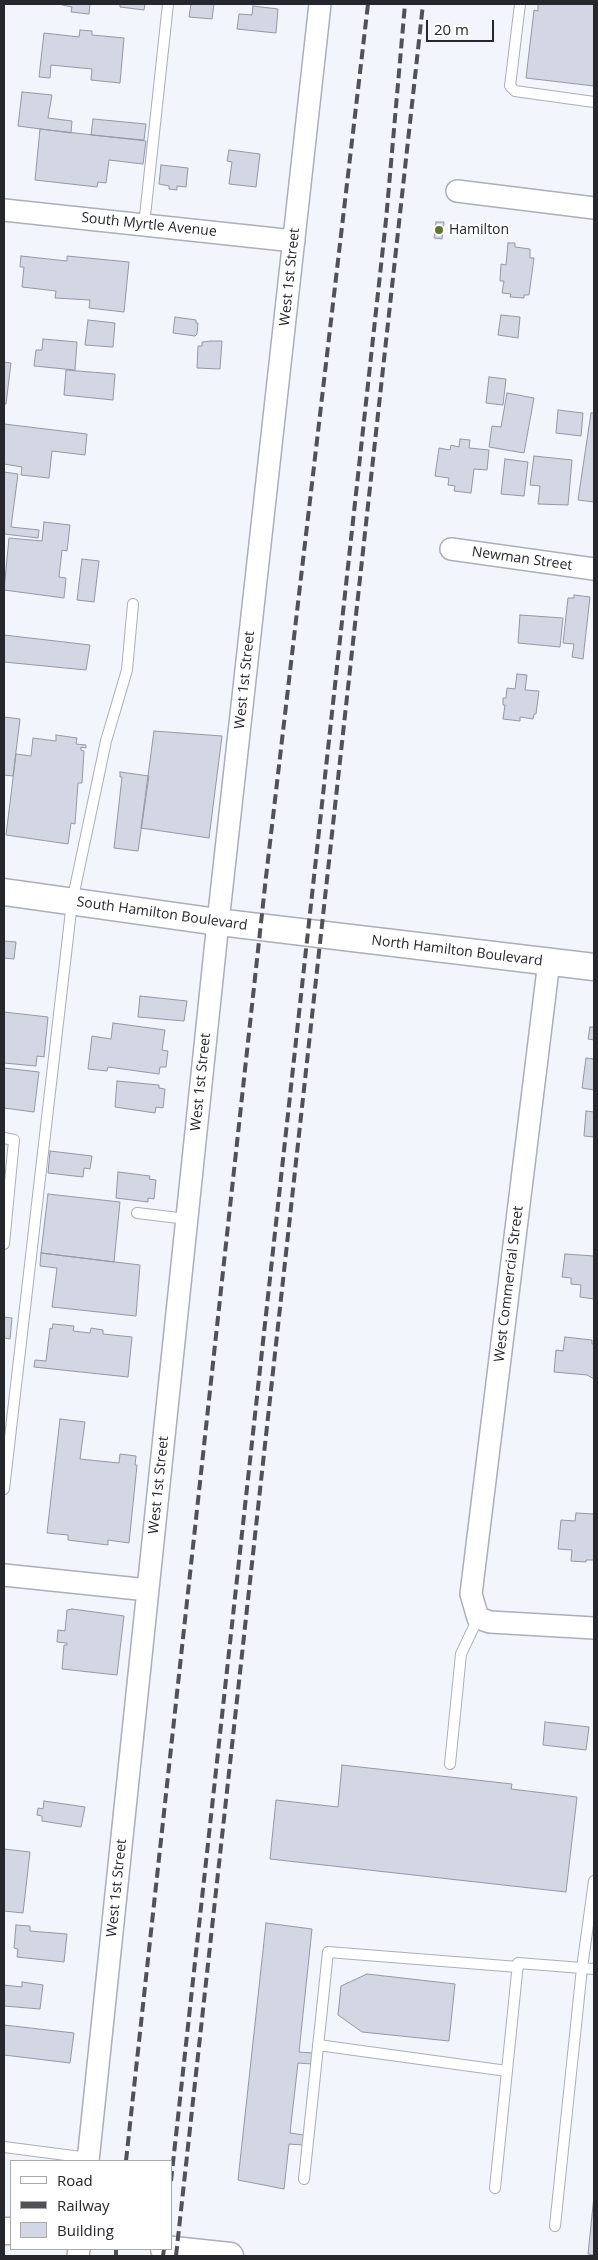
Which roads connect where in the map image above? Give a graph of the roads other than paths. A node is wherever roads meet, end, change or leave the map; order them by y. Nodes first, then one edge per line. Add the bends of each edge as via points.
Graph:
1 (168, 4) edge
2 (320, 4) edge
3 (520, 4) edge
4 (594, 102) edge
5 (457, 191) dead end
6 (594, 208) edge
7 (4, 210) edge
8 (144, 225) junction
9 (294, 241) junction
10 (451, 549) dead end
11 (594, 569) edge
12 (133, 604) dead end
13 (4, 892) edge
14 (72, 902) junction
15 (218, 922) junction
16 (320, 935) joint
17 (548, 961) junction
18 (594, 967) edge
19 (4, 1138) edge
20 (137, 1213) dead end
21 (187, 1219) junction
22 (4, 1244) edge
23 (4, 1489) edge
24 (4, 1575) edge
25 (148, 1590) junction
26 (476, 1613) junction
27 (594, 1628) edge
28 (450, 1764) dead end
29 (594, 1881) edge
30 (518, 1967) junction
31 (582, 1968) junction
32 (594, 1969) edge
33 (318, 2045) junction
34 (507, 2072) junction
35 (4, 2147) edge
36 (89, 2160) edge
37 (304, 2179) dead end
38 (495, 2188) dead end
39 (555, 2226) dead end
40 (172, 2250) edge
41 (230, 2256) edge

1 - 8 lane
2 - 9 street, West 1st Street
3 - 4 lane via 510,86 515,91
5 - 6 street
7 - 8 street, South Myrtle Avenue
8 - 9 street, South Myrtle Avenue
9 - 15 street, West 1st Street
10 - 11 street, Newman Street
12 - 14 lane via 127,670 106,741
13 - 14 street, South Hamilton Boulevard
14 - 15 street, South Hamilton Boulevard
14 - 23 lane
15 - 16 street, South Hamilton Boulevard
15 - 21 street, West 1st Street
16 - 17 street, North Hamilton Boulevard
17 - 18 street, North Hamilton Boulevard
17 - 26 street, West Commercial Street via 471,1594
19 - 22 lane via 14,1140
20 - 21 lane
21 - 25 street, West 1st Street
24 - 25 street
25 - 36 street, West 1st Street
26 - 27 street via 490,1622
26 - 28 lane via 461,1654
29 - 31 lane
30 - 31 lane via 518,1963
30 - 33 lane via 328,1952
30 - 34 lane
31 - 32 lane
31 - 39 lane
33 - 34 lane
33 - 37 lane
34 - 38 lane
35 - 36 lane
40 - 41 street

